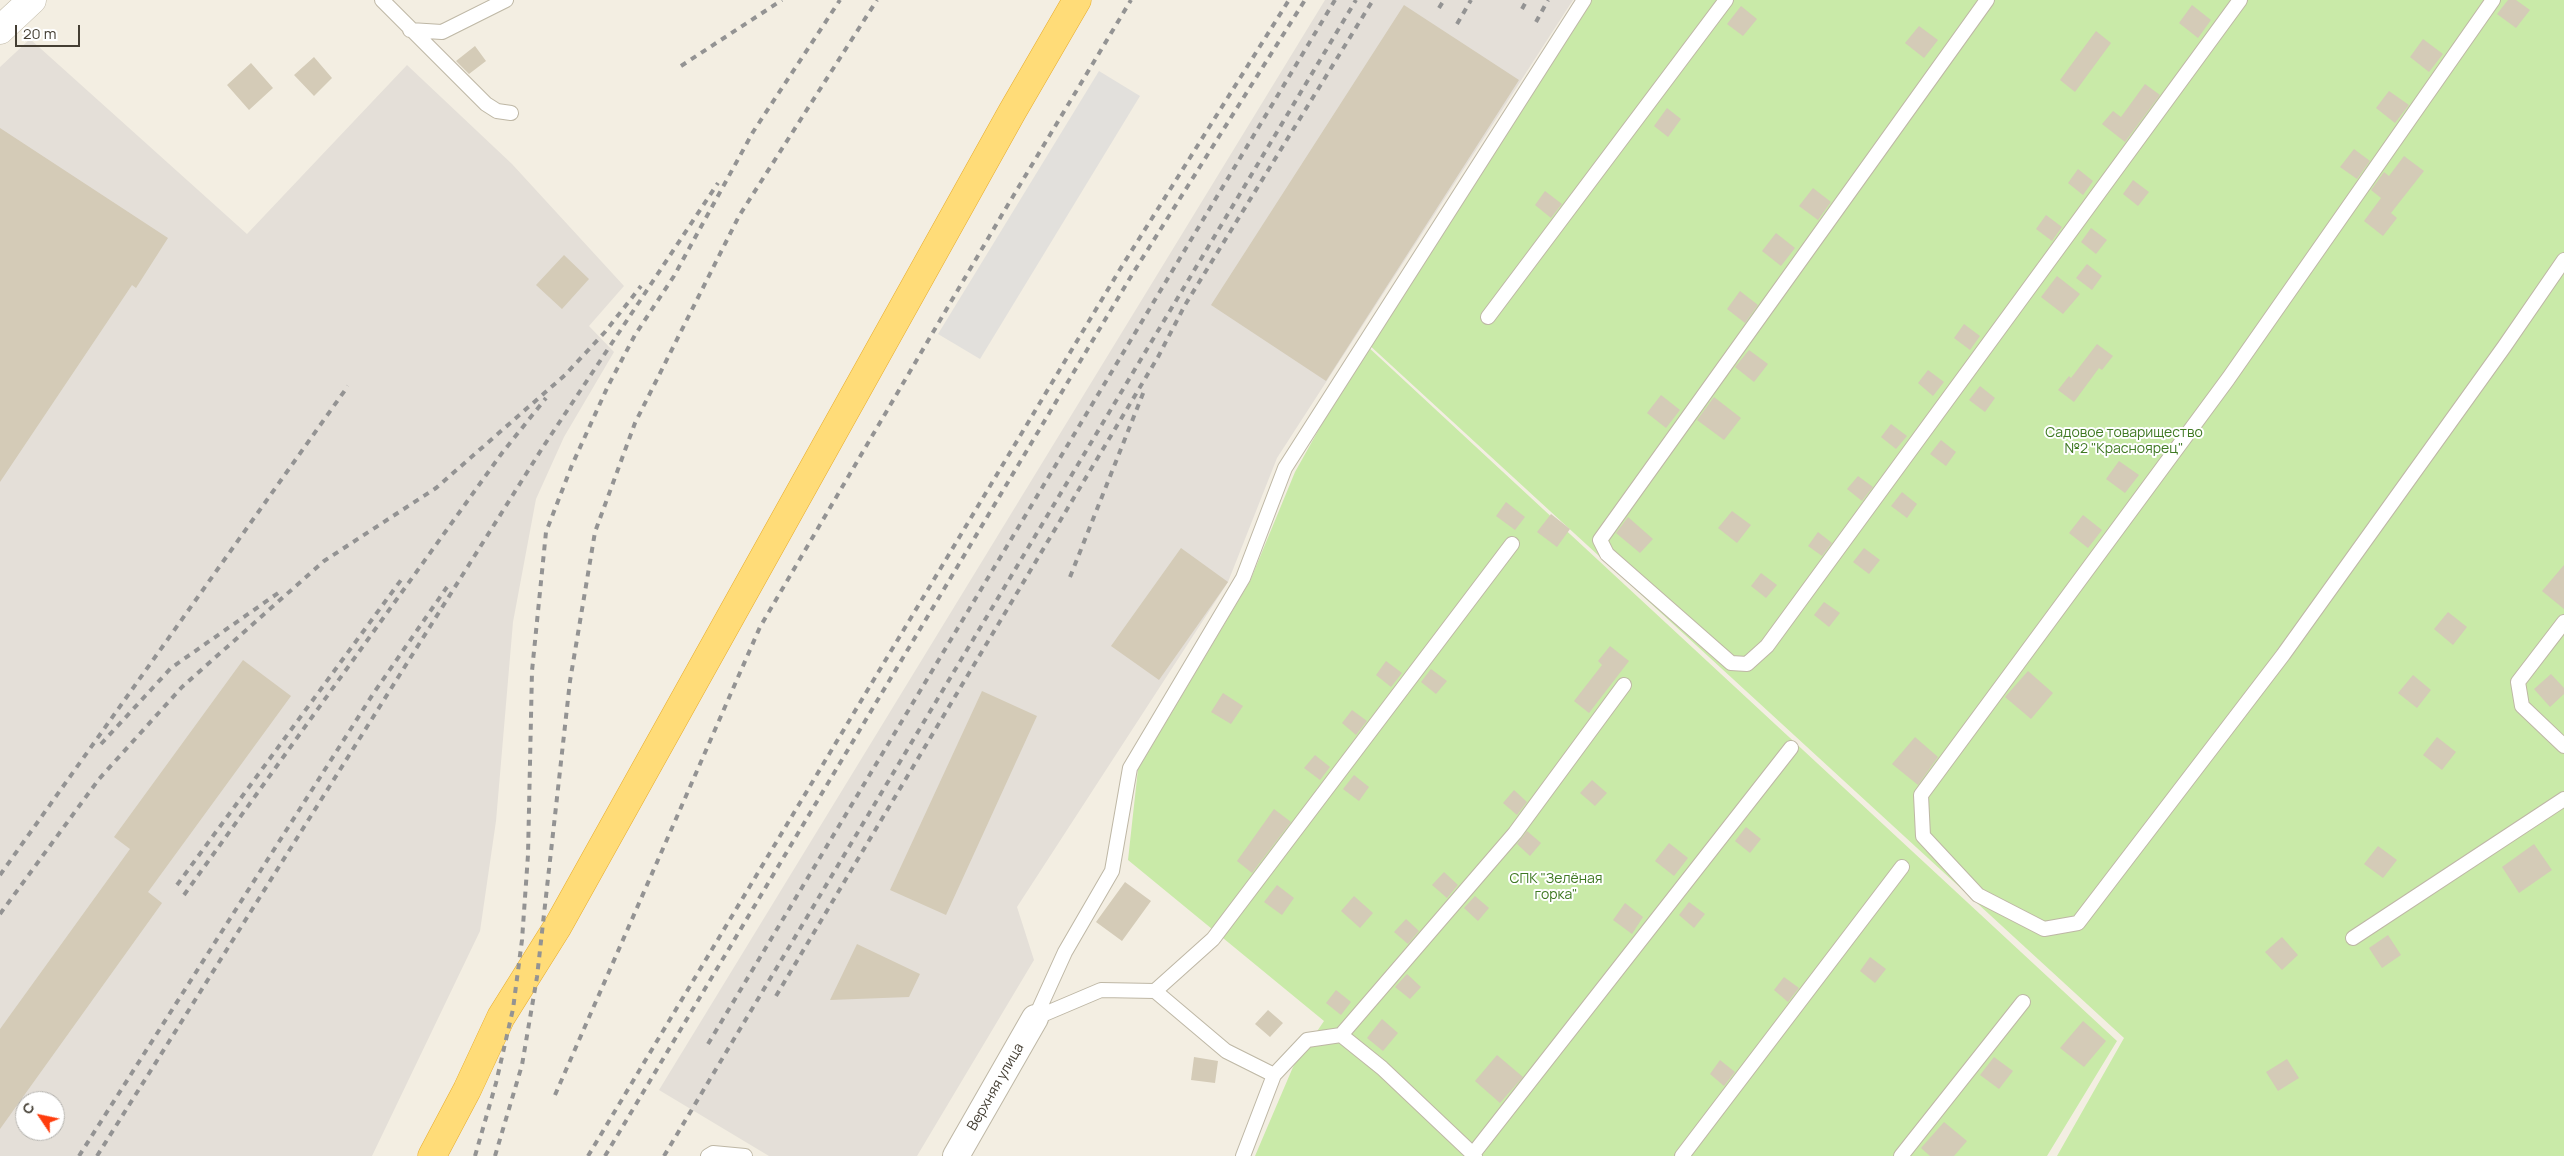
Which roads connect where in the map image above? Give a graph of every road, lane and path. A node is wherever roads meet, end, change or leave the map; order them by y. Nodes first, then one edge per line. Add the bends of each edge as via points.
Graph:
1 (32, 0) edge
2 (382, 0) edge
3 (506, 0) edge
4 (1077, 0) edge
5 (1584, 0) edge
6 (1726, 0) edge
7 (1987, 0) edge
8 (2240, 0) edge
9 (2493, 0) edge
10 (0, 30) edge
11 (410, 30) junction
12 (511, 113) dead end
13 (2564, 260) edge
14 (1488, 317) dead end
15 (1512, 544) dead end
16 (2564, 622) edge
17 (1624, 685) dead end
18 (2564, 746) edge
19 (1791, 748) dead end
20 (2564, 799) edge
21 (1902, 867) dead end
22 (2353, 938) dead end
23 (1155, 991) junction
24 (2023, 1002) dead end
25 (1035, 1018) junction
26 (1341, 1035) junction
27 (1274, 1075) junction
28 (1474, 1155) edge
29 (432, 1156) edge
30 (708, 1156) edge
31 (746, 1156) edge
32 (956, 1156) edge
33 (1243, 1156) edge
34 (1682, 1156) edge
35 (1901, 1156) edge

1 - 10 street
2 - 11 lane
3 - 11 lane via 442,32
4 - 29 highway via 558,926 501,1017
5 - 25 lane via 1285,468 1243,578 1130,768 1112,871 1064,952
6 - 14 lane
7 - 8 lane via 1600,540 1607,554 1731,662 1748,664 1767,646
9 - 13 lane via 2228,379 1921,795 1923,836 1978,895 2044,929 2078,923 2283,655
11 - 12 lane via 486,104 497,111
15 - 23 lane via 1213,940
16 - 18 lane via 2518,682 2522,706
17 - 26 lane via 1514,834
19 - 28 lane
20 - 22 lane
21 - 34 lane
23 - 25 lane via 1101,990
23 - 27 lane via 1226,1051
24 - 35 lane
25 - 32 street, Верхняя улица
26 - 27 lane via 1308,1040
26 - 28 lane via 1382,1068
27 - 33 lane
30 - 31 lane via 713,1153

